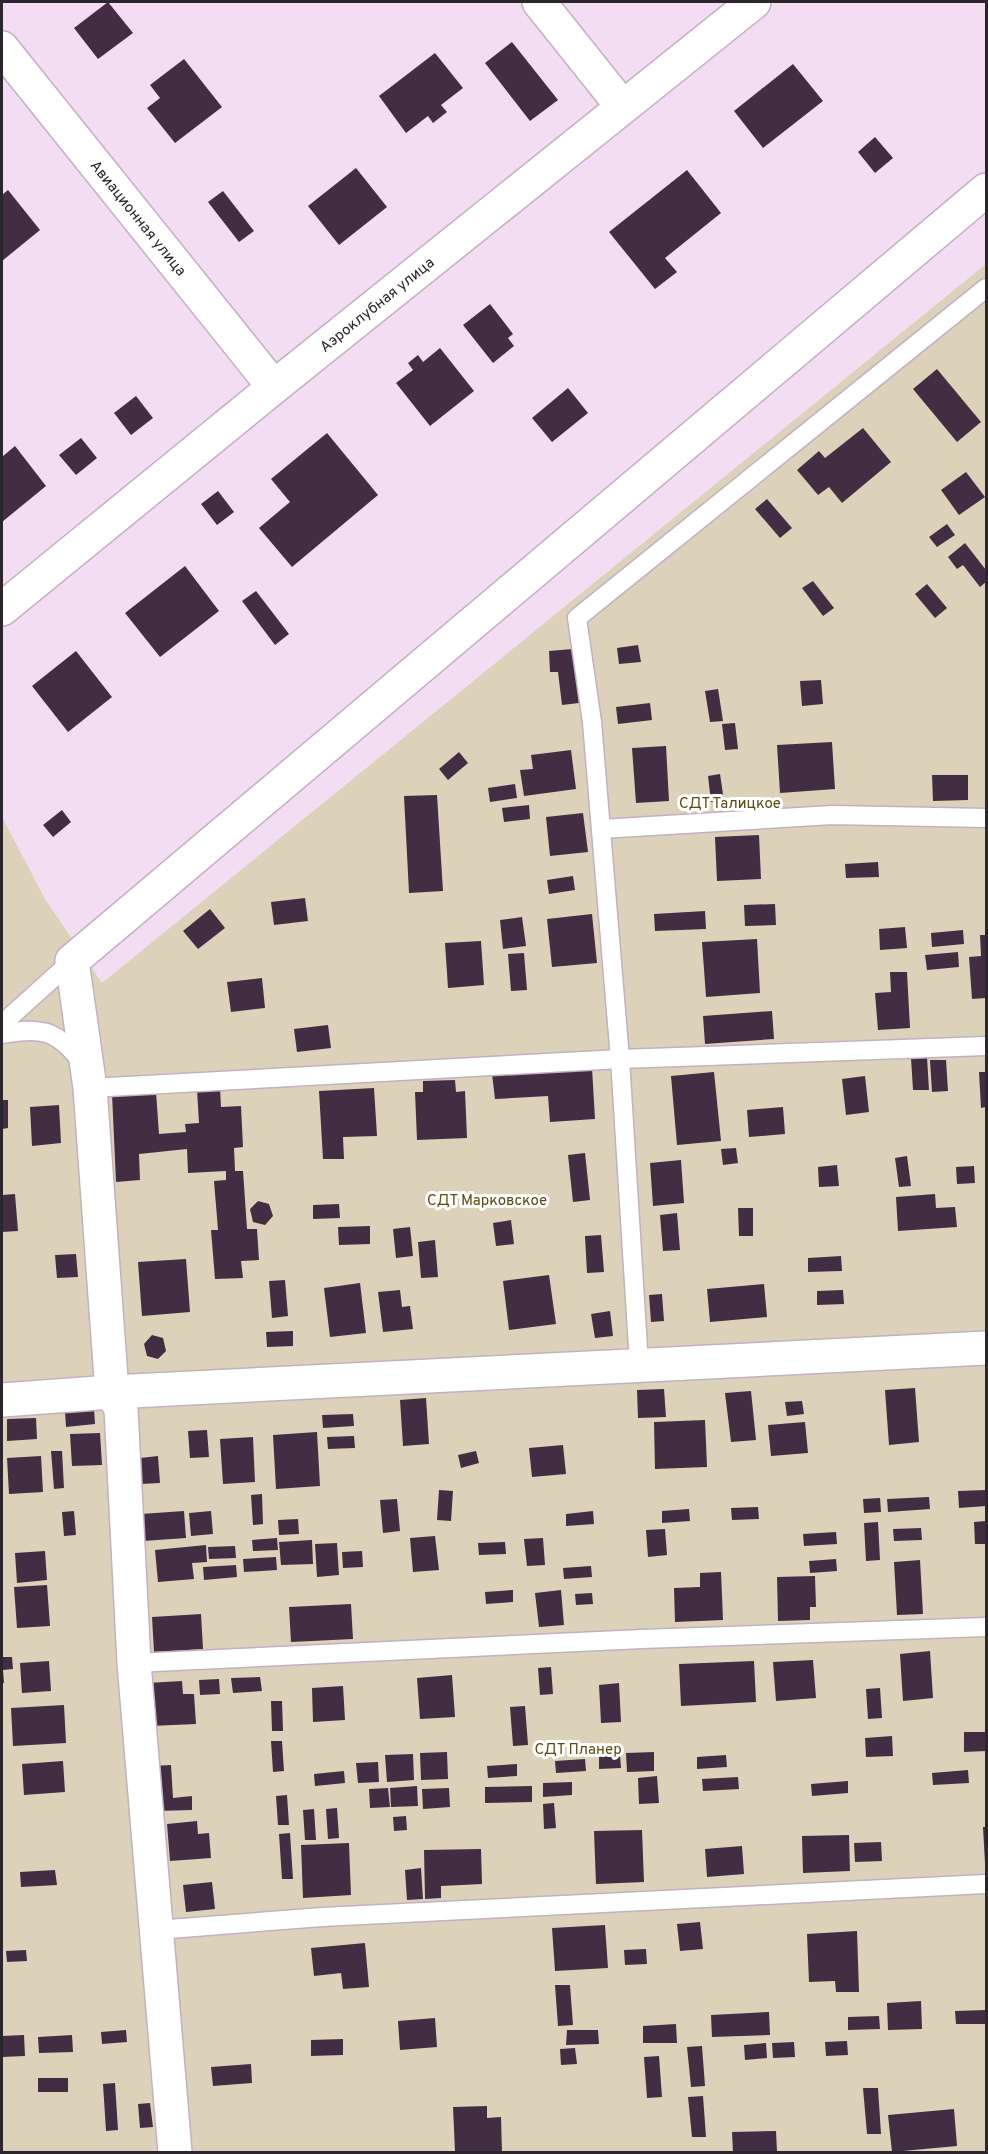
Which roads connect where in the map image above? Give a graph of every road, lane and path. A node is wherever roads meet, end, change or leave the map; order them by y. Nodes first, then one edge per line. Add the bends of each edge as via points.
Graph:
1 (538, 2) edge
2 (754, 2) edge
3 (2, 48) edge
4 (622, 106) junction
5 (987, 190) edge
6 (987, 288) edge
7 (274, 387) junction
8 (2, 609) edge
9 (987, 818) edge
10 (601, 829) junction
11 (72, 961) junction
12 (2, 1024) edge
13 (2, 1034) edge
14 (987, 1046) edge
15 (620, 1059) junction
16 (88, 1077) junction
17 (987, 1348) edge
18 (639, 1365) junction
19 (112, 1392) junction
20 (2, 1400) edge
21 (987, 1627) edge
22 (134, 1663) junction
23 (987, 1884) edge
24 (156, 1930) junction
25 (175, 2152) edge

1 - 4 street
2 - 4 street, Аэроклубная улица
3 - 7 street, Авиационная улица
4 - 7 street, Аэроклубная улица
5 - 11 street
6 - 10 lane via 577,618 592,722
7 - 8 street, Аэроклубная улица
9 - 10 lane via 832,815
10 - 15 lane
11 - 12 lane
11 - 16 street
13 - 16 lane via 24,1030 48,1032 67,1043
14 - 15 lane
15 - 16 lane
15 - 18 lane
16 - 19 street
17 - 18 street
18 - 19 street
19 - 20 street
19 - 22 street via 121,1409
21 - 22 lane
22 - 24 street
23 - 24 lane via 322,1917
24 - 25 street

